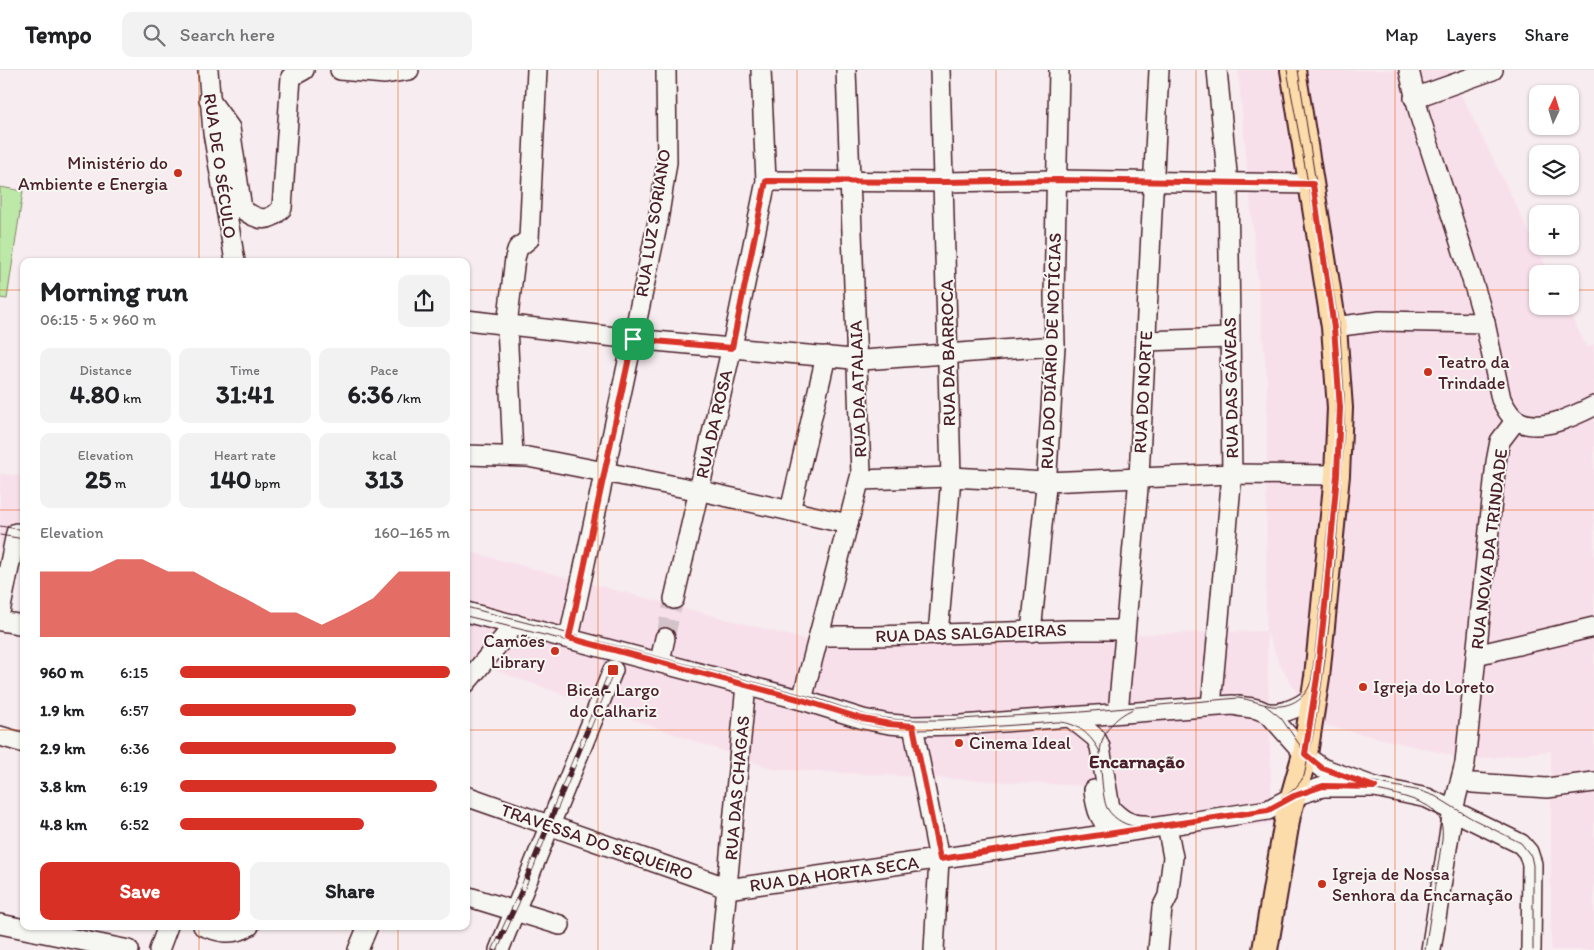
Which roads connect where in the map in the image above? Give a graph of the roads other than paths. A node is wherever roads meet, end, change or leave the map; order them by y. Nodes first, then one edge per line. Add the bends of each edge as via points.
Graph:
1 (208, 70) edge
2 (304, 70) edge
3 (340, 70) edge
4 (537, 70) edge
5 (666, 70) edge
6 (761, 70) edge
7 (846, 70) edge
8 (940, 70) edge
9 (1059, 70) edge
10 (1159, 70) edge
11 (1217, 70) edge
12 (1293, 70) edge
13 (1409, 70) edge
14 (1493, 70) edge
15 (400, 71) edge
16 (1414, 98) junction
17 (209, 99) junction
18 (1057, 180) junction
19 (766, 181) junction
20 (850, 182) junction
21 (944, 182) junction
22 (1154, 182) junction
23 (1228, 183) junction
24 (1313, 184) junction
25 (235, 258) edge
26 (470, 320) edge
27 (1485, 322) junction
28 (507, 324) junction
29 (1334, 328) junction
30 (1230, 338) junction
31 (633, 339) junction
32 (1146, 341) junction
33 (1055, 346) junction
34 (732, 348) junction
35 (948, 355) junction
36 (826, 356) junction
37 (856, 359) junction
38 (1591, 410) edge
39 (1516, 420) junction
40 (470, 454) edge
41 (513, 456) junction
42 (605, 471) junction
43 (1232, 474) junction
44 (1337, 475) junction
45 (1139, 477) junction
46 (951, 478) junction
47 (860, 480) junction
48 (1046, 482) junction
49 (699, 490) junction
50 (790, 511) junction
51 (848, 524) junction
52 (13, 533) edge
53 (674, 599) tunnel mouth
54 (0, 612) edge
55 (470, 613) edge
56 (0, 621) edge
57 (20, 624) edge
58 (516, 624) junction
59 (1594, 627) edge
60 (1124, 630) junction
61 (1031, 632) junction
62 (938, 635) junction
63 (818, 636) junction
64 (569, 638) junction
65 (665, 638) tunnel mouth
66 (1476, 655) junction
67 (660, 662) junction
68 (614, 670) dead end
69 (470, 679) edge
70 (746, 685) junction
71 (1314, 693) junction
72 (802, 700) junction
73 (1211, 706) junction
74 (1116, 713) junction
75 (1268, 713) junction
76 (913, 726) junction
77 (1084, 728) junction
78 (0, 736) edge
79 (20, 742) edge
80 (1305, 754) junction
81 (1467, 781) junction
82 (1594, 782) edge
83 (1375, 787) junction
84 (470, 797) edge
85 (1291, 806) junction
86 (1453, 810) junction
87 (550, 825) junction
88 (1168, 826) junction
89 (1118, 834) junction
90 (940, 859) junction
91 (727, 889) junction
92 (470, 897) edge
93 (515, 911) junction
94 (0, 924) edge
95 (560, 926) dead end
96 (20, 928) edge
97 (30, 930) edge
98 (167, 930) edge
99 (215, 930) edge
100 (243, 930) edge
101 (366, 930) edge
102 (129, 950) edge
103 (160, 950) edge
104 (358, 950) edge
105 (499, 950) edge
106 (721, 950) edge
107 (934, 950) edge
108 (1158, 950) edge
109 (1265, 950) edge
110 (1430, 950) edge
111 (1531, 950) edge

1 - 17 street, RUA DE O SÉCULO
2 - 17 street via 292,77 282,208 267,219 253,218 242,209 230,128
3 - 15 street
4 - 28 street via 528,239 518,248 515,258
5 - 31 street, RUA LUZ SORIANO via 667,162
6 - 19 street, RUA DA ROSA
7 - 20 street, RUA DA ATALAIA
8 - 21 street, RUA DA BARROCA
9 - 18 street, RUA DO DIÁRIO DE NOTÍCIAS
10 - 22 street, RUA DO NORTE
11 - 23 street, RUA DAS GÁVEAS
12 - 24 main road
13 - 16 street
14 - 16 street
16 - 27 street
17 - 25 street, RUA DE O SÉCULO
18 - 21 street
18 - 22 street
18 - 33 street, RUA DO DIÁRIO DE NOTÍCIAS
19 - 20 street
19 - 34 street, RUA DA ROSA
20 - 21 street
20 - 37 street, RUA DA ATALAIA
21 - 35 street, RUA DA BARROCA
22 - 23 street
22 - 32 street, RUA DO NORTE
23 - 24 street
23 - 30 street, RUA DAS GÁVEAS
24 - 29 main road
26 - 28 street
27 - 29 street via 1380,321
27 - 39 street via 1501,399
28 - 31 street
28 - 41 street
29 - 44 main road via 1340,408
30 - 32 street
30 - 43 street, RUA DAS GÁVEAS
31 - 34 street
31 - 42 street, RUA LUZ SORIANO
32 - 45 street, RUA DO NORTE
33 - 35 street
33 - 48 street, RUA DO DIÁRIO DE NOTÍCIAS
34 - 36 street
34 - 49 street, RUA DA ROSA
35 - 37 street
35 - 46 street, RUA DA BARROCA
36 - 37 street
36 - 50 street
37 - 47 street, RUA DA ATALAIA
38 - 39 street via 1553,423 1528,425
39 - 66 street, RUA NOVA DA TRINDADE via 1500,441 1496,462
40 - 41 street
41 - 42 street
42 - 49 street
42 - 64 street, RUA LUZ SORIANO
43 - 44 street
43 - 45 street
43 - 73 street, RUA DAS GÁVEAS
44 - 71 main road
45 - 48 street
45 - 60 street, RUA DO NORTE
46 - 47 street
46 - 48 street
46 - 62 street, RUA DA BARROCA
47 - 51 street, RUA DA ATALAIA
48 - 61 street, RUA DO DIÁRIO DE NOTÍCIAS
49 - 50 street
49 - 53 street, RUA DA ROSA
50 - 51 street
51 - 63 street, RUA DA ATALAIA
52 - 54 street
55 - 58 street
56 - 57 street
58 - 64 street
58 - 69 street
59 - 66 street
60 - 61 street, RUA DAS SALGADEIRAS
60 - 74 street, RUA DO NORTE
61 - 62 street, RUA DAS SALGADEIRAS
62 - 63 street, RUA DAS SALGADEIRAS
63 - 72 street, RUA DA ATALAIA
64 - 67 street
65 - 67 street
66 - 81 street, RUA NOVA DA TRINDADE via 1465,763
67 - 70 street
68 - 87 street
70 - 72 street
70 - 91 street, RUA DAS CHAGAS
71 - 75 street via 1302,705
71 - 80 main road
72 - 76 street via 863,719
73 - 74 street
73 - 75 street via 1233,705
74 - 77 street
74 - 77 street
75 - 80 street
76 - 77 street
76 - 90 street
77 - 88 street via 1102,750 1110,808 1127,823
77 - 89 street via 1100,818
78 - 79 street
80 - 83 street via 1322,768
80 - 85 main road
81 - 82 street via 1547,788
81 - 86 street, RUA NOVA DA TRINDADE
83 - 85 street via 1323,786
83 - 86 street via 1416,794
84 - 87 street, TRAVESSA DO SEQUEIRO
85 - 88 street
85 - 109 main road
86 - 110 street, RUA NOVA DA TRINDADE
86 - 111 street via 1520,844 1531,858
87 - 91 street, TRAVESSA DO SEQUEIRO
87 - 93 street
88 - 89 street, RUA DA HORTA SECA
88 - 108 street via 1173,857 1168,896 1162,908
89 - 90 street, RUA DA HORTA SECA
90 - 91 street, RUA DA HORTA SECA
90 - 107 street
91 - 106 street, RUA DAS CHAGAS
92 - 93 street
93 - 95 street
93 - 105 street
94 - 96 street
97 - 102 street
98 - 103 street
99 - 100 street via 228,933
101 - 104 street

